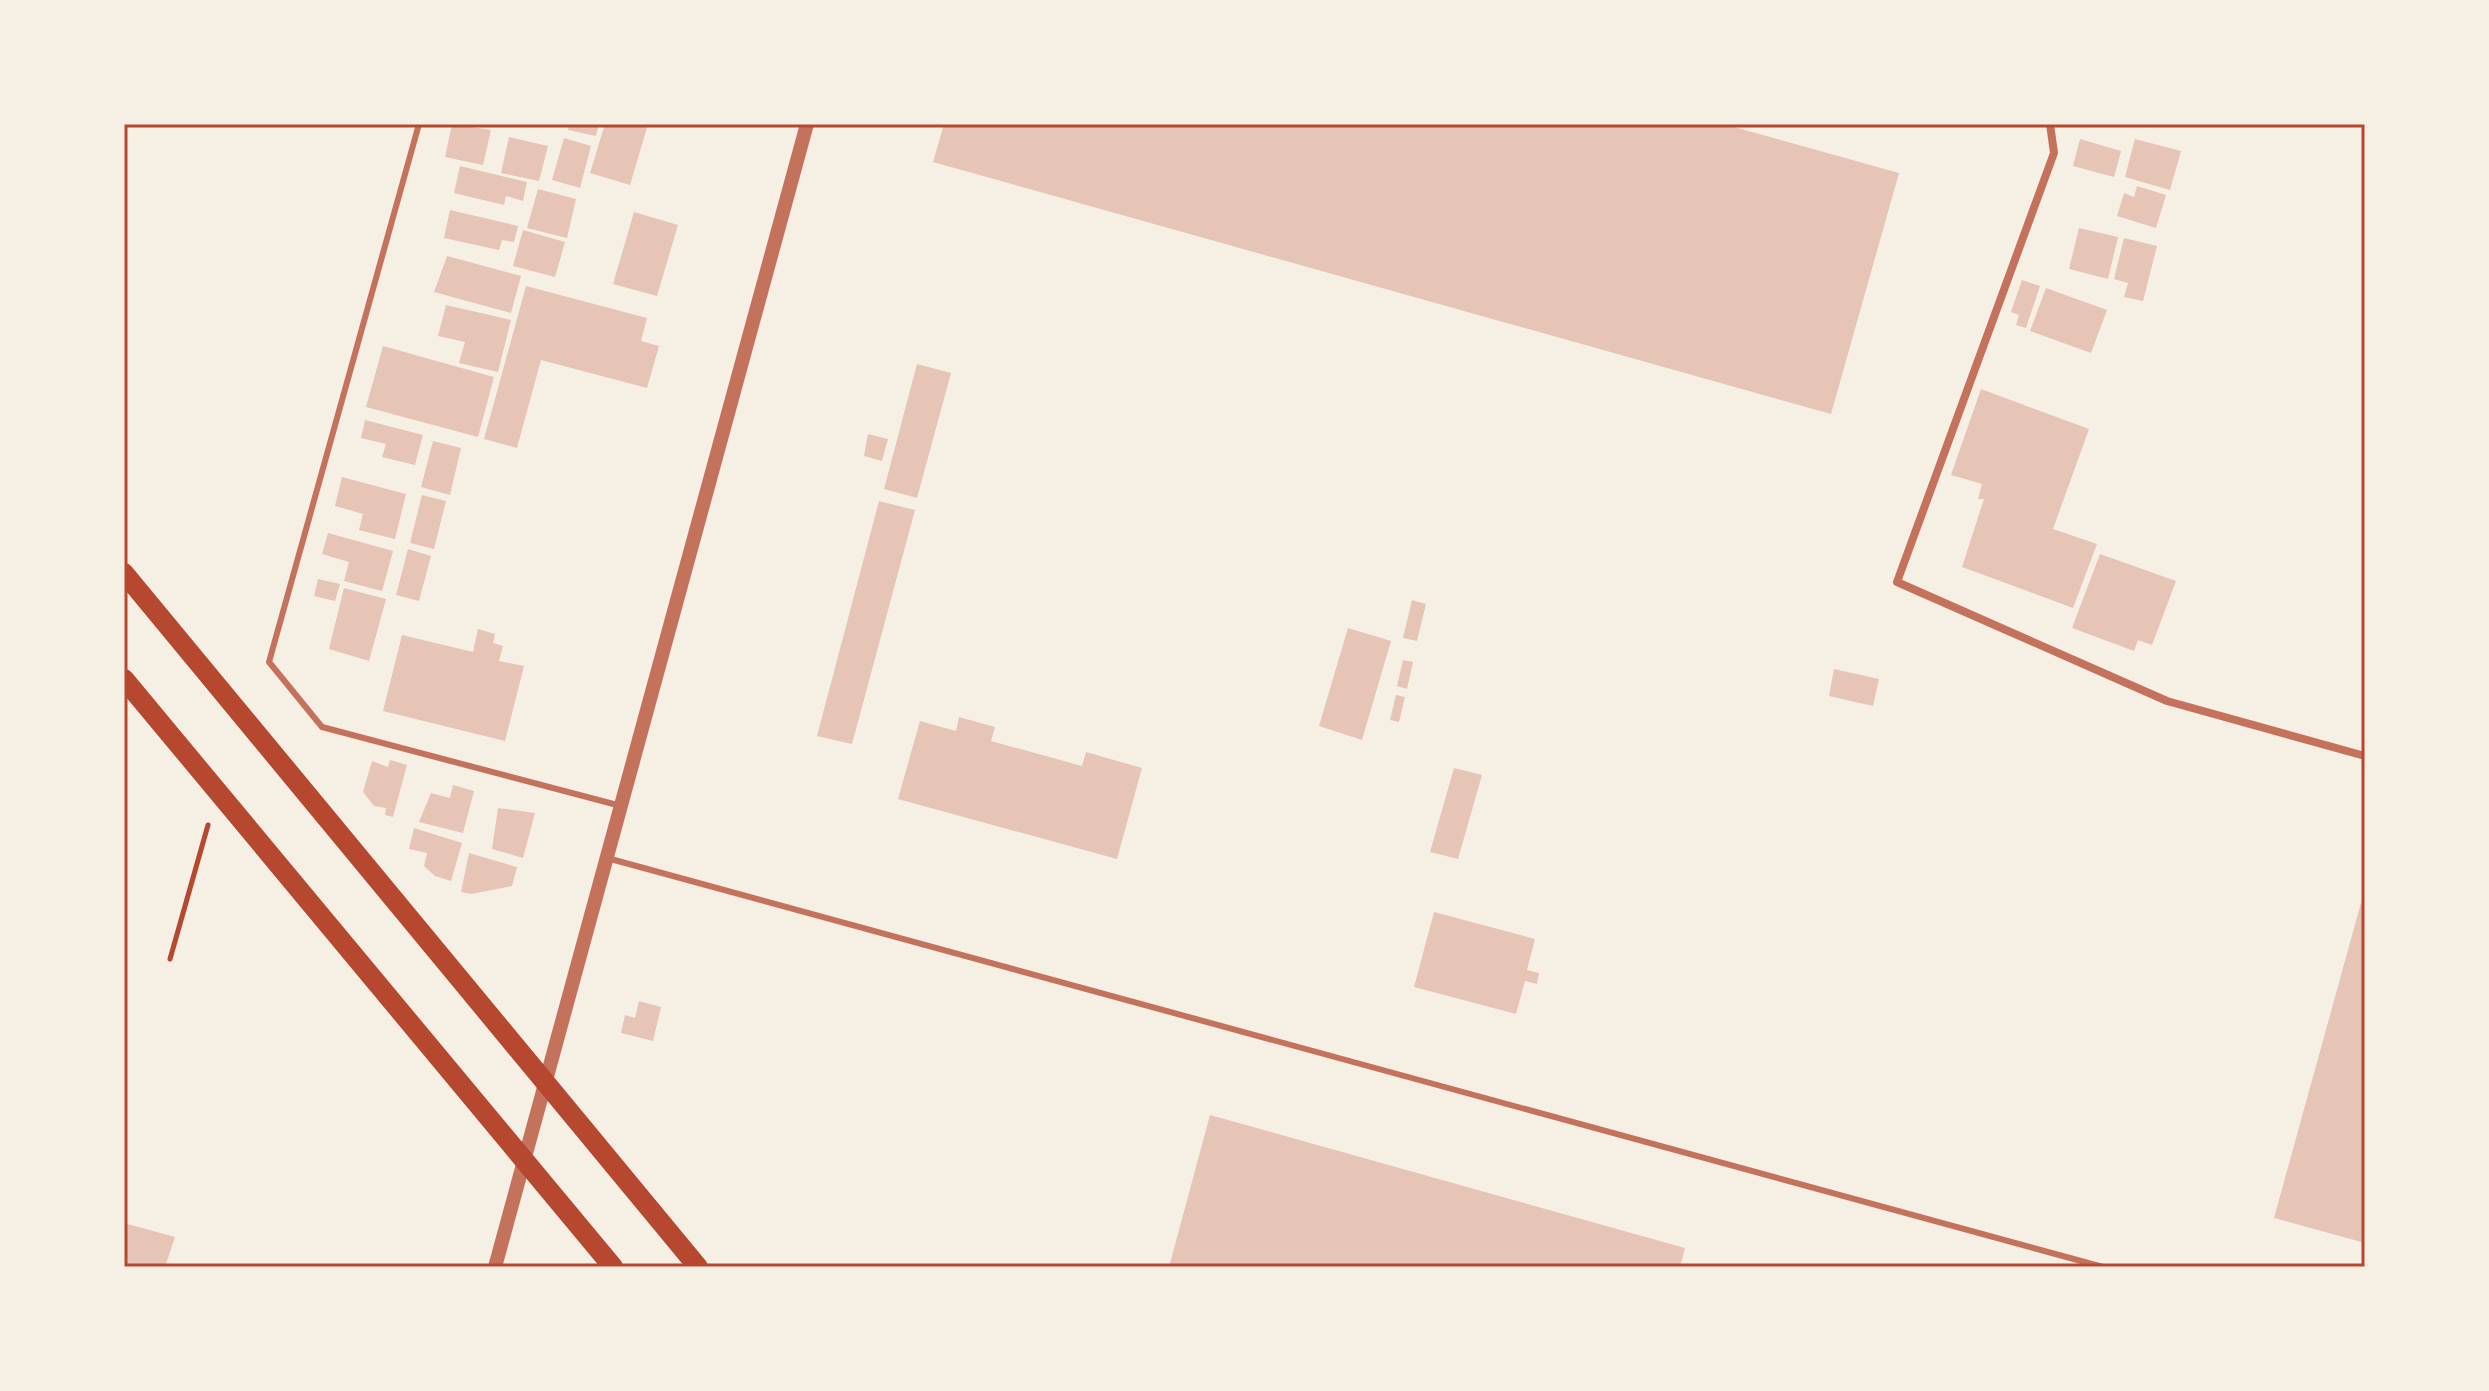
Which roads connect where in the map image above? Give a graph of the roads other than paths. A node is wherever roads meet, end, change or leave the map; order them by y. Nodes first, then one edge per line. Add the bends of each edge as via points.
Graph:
1 (419, 124) edge
2 (807, 124) edge
3 (2050, 124) edge
4 (124, 573) edge
5 (124, 679) edge
6 (2365, 756) edge
7 (621, 806) junction
8 (607, 858) junction
9 (545, 1087) junction
10 (524, 1163) junction
11 (495, 1267) edge
12 (613, 1267) edge
13 (698, 1267) edge
14 (2103, 1267) edge

1 - 7 lane via 269,662 322,727
2 - 7 street
3 - 6 street via 2054,153 1897,582 2167,701
4 - 9 main road
5 - 10 main road
7 - 8 street
8 - 9 street
8 - 14 lane
9 - 10 street
9 - 13 main road
10 - 11 street
10 - 12 main road

